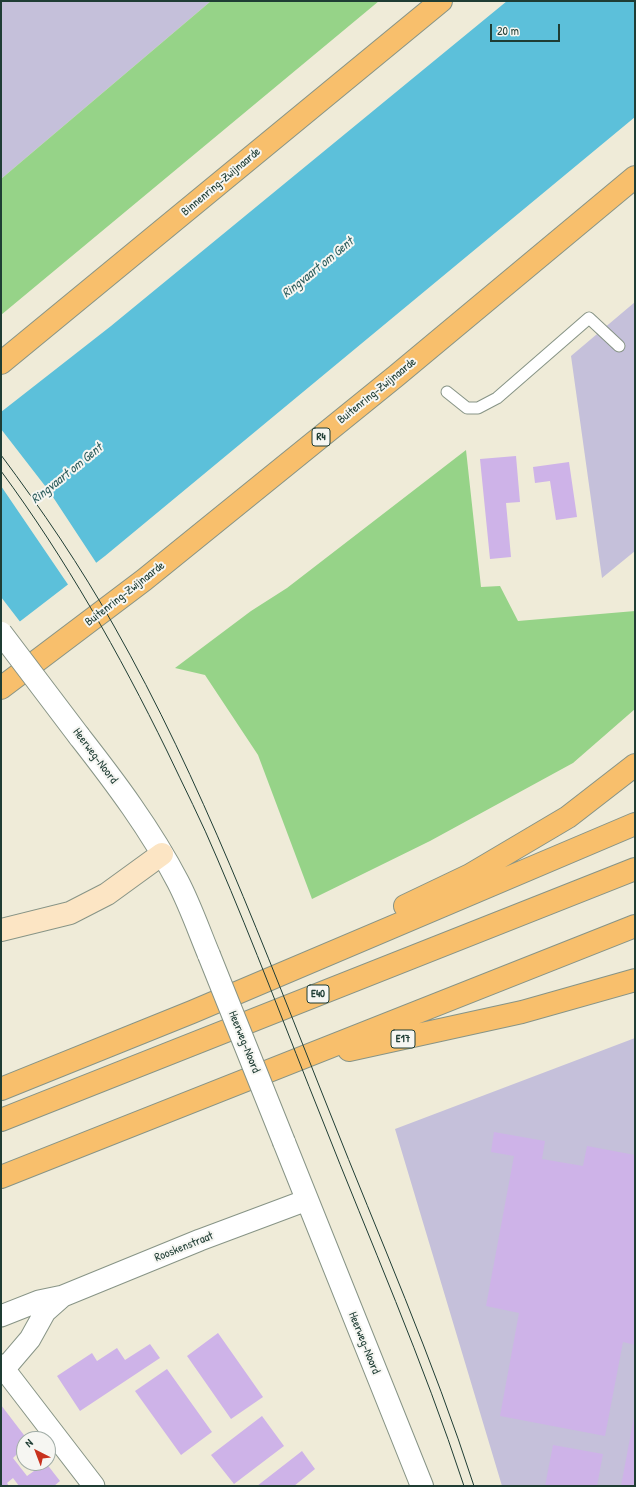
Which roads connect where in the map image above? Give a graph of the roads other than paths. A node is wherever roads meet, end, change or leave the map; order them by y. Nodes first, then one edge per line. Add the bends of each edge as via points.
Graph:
1 (441, 1) edge
2 (635, 177) edge
3 (619, 346) dead end
4 (1, 363) edge
5 (447, 392) dead end
6 (1, 633) edge
7 (1, 688) edge
8 (635, 765) edge
9 (635, 824) edge
10 (162, 854) junction
11 (635, 869) edge
12 (635, 926) edge
13 (1, 930) edge
14 (635, 980) edge
15 (192, 1012) junction
16 (283, 1065) junction
17 (1, 1088) edge
18 (1, 1120) edge
19 (1, 1177) edge
20 (307, 1200) junction
21 (63, 1296) junction
22 (1, 1316) edge
23 (2, 1369) edge
24 (94, 1486) edge
25 (422, 1486) edge

1 - 4 highway, Binnenring-Zwijnaarde
2 - 7 highway, Buitenring-Zwijnaarde / R4 via 396,376 144,580
3 - 5 lane via 590,318 497,398 478,408 467,408
6 - 10 street, Heerweg-Noord, bridge via 122,792
8 - 15 highway via 568,817 470,875
9 - 15 highway
10 - 13 main road via 108,894 70,913
10 - 20 street, Heerweg-Noord, bridge via 178,883 209,955
11 - 18 highway, E40
12 - 16 highway
14 - 16 highway, E17 via 522,1012
15 - 17 highway
16 - 19 highway
20 - 21 street, Rooskenstraat
20 - 25 street, Heerweg-Noord
21 - 22 street, Rooskenstraat via 39,1301
21 - 23 street, Rooskenstraat via 45,1312 30,1339
23 - 24 street, Rooskenstraat

